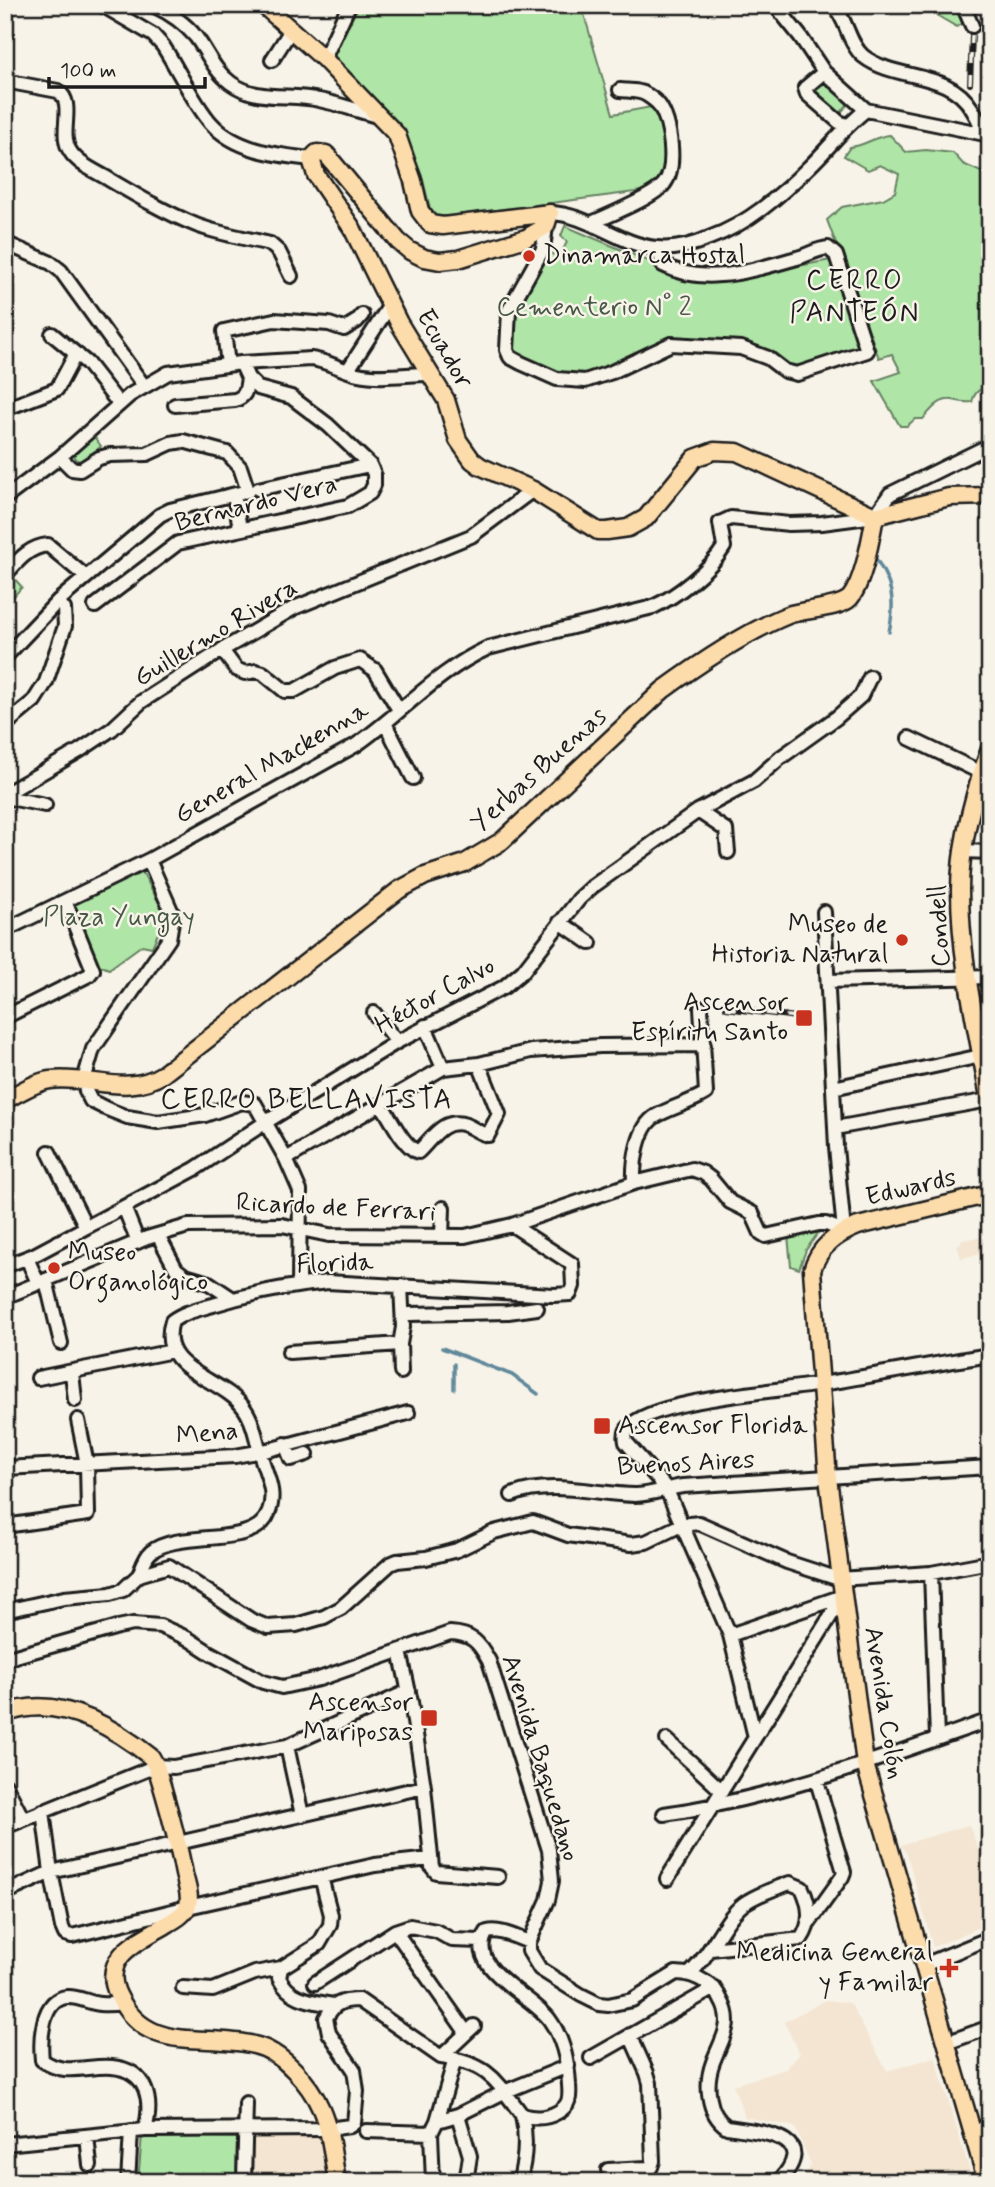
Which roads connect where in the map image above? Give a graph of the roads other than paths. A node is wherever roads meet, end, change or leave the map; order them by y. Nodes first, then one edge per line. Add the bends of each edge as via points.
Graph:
1 (102, 5) edge
2 (153, 5) edge
3 (263, 5) edge
4 (349, 5) edge
5 (775, 5) edge
6 (834, 5) edge
7 (963, 5) edge
8 (972, 26) dead end
9 (291, 30) junction
10 (324, 59) junction
11 (272, 60) dead end
12 (824, 72) junction
13 (5, 81) edge
14 (620, 90) dead end
15 (866, 110) junction
16 (382, 117) junction
17 (847, 125) junction
18 (986, 134) edge
19 (311, 159) junction
20 (548, 220) junction
21 (592, 223) junction
22 (5, 243) edge
23 (658, 249) junction
24 (292, 276) dead end
25 (390, 305) junction
26 (362, 315) dead end
27 (52, 334) dead end
28 (78, 355) junction
29 (241, 363) junction
30 (228, 365) junction
31 (348, 370) junction
32 (430, 374) junction
33 (248, 378) junction
34 (144, 386) junction
35 (119, 404) junction
36 (175, 405) dead end
37 (5, 409) edge
38 (990, 445) edge
39 (60, 457) junction
40 (370, 465) junction
41 (253, 490) junction
42 (533, 490) junction
43 (233, 495) junction
44 (990, 496) edge
45 (5, 498) edge
46 (875, 516) junction
47 (240, 528) junction
48 (5, 575) edge
49 (86, 577) junction
50 (58, 601) junction
51 (95, 606) dead end
52 (222, 650) junction
53 (5, 657) edge
54 (870, 677) dead end
55 (399, 710) junction
56 (5, 725) edge
57 (386, 725) junction
58 (909, 738) dead end
59 (990, 748) edge
60 (982, 773) junction
61 (413, 778) dead end
62 (5, 796) edge
63 (45, 805) dead end
64 (698, 811) junction
65 (963, 851) junction
66 (728, 852) dead end
67 (990, 852) edge
68 (149, 860) junction
69 (65, 901) junction
70 (824, 912) dead end
71 (560, 922) junction
72 (5, 930) edge
73 (590, 943) dead end
74 (990, 977) edge
75 (967, 978) junction
76 (828, 981) junction
77 (701, 1009) dead end
78 (374, 1013) dead end
79 (5, 1017) edge
80 (425, 1026) junction
81 (397, 1042) junction
82 (704, 1045) junction
83 (986, 1055) edge
84 (479, 1064) junction
85 (443, 1068) junction
86 (84, 1080) junction
87 (833, 1088) junction
88 (5, 1100) edge
89 (990, 1101) edge
90 (381, 1104) junction
91 (266, 1122) junction
92 (835, 1128) junction
93 (49, 1152) dead end
94 (286, 1159) junction
95 (634, 1183) junction
96 (990, 1194) edge
97 (124, 1207) junction
98 (443, 1208) dead end
99 (513, 1225) junction
100 (86, 1227) junction
101 (299, 1227) junction
102 (845, 1231) junction
103 (158, 1235) junction
104 (442, 1236) junction
105 (138, 1242) junction
106 (26, 1258) junction
107 (5, 1266) edge
108 (42, 1282) junction
109 (299, 1285) junction
110 (401, 1286) junction
111 (495, 1291) junction
112 (5, 1297) edge
113 (233, 1299) junction
114 (495, 1306) dead end
115 (537, 1308) dead end
116 (409, 1314) dead end
117 (61, 1343) dead end
118 (400, 1344) junction
119 (173, 1351) junction
120 (289, 1352) dead end
121 (990, 1355) edge
122 (401, 1371) dead end
123 (72, 1373) junction
124 (38, 1378) dead end
125 (821, 1384) junction
126 (75, 1400) dead end
127 (408, 1413) dead end
128 (78, 1420) dead end
129 (285, 1444) junction
130 (259, 1452) junction
131 (307, 1454) dead end
132 (87, 1464) junction
133 (990, 1467) edge
134 (5, 1468) edge
135 (828, 1478) junction
136 (666, 1488) junction
137 (512, 1495) dead end
138 (681, 1525) junction
139 (5, 1526) edge
140 (990, 1563) edge
141 (930, 1573) junction
142 (139, 1575) junction
143 (839, 1579) junction
144 (843, 1596) junction
145 (5, 1611) edge
146 (730, 1635) junction
147 (400, 1651) junction
148 (5, 1659) edge
149 (409, 1691) junction
150 (5, 1714) edge
151 (990, 1720) edge
152 (755, 1737) junction
153 (937, 1738) junction
154 (667, 1740) dead end
155 (287, 1746) junction
156 (865, 1763) junction
157 (156, 1766) junction
158 (817, 1781) junction
159 (5, 1784) edge
160 (424, 1787) junction
161 (722, 1791) junction
162 (712, 1807) junction
163 (43, 1811) junction
164 (664, 1814) dead end
165 (302, 1815) junction
166 (23, 1819) junction
167 (5, 1827) edge
168 (178, 1842) junction
169 (430, 1859) junction
170 (51, 1872) junction
171 (321, 1877) junction
172 (498, 1877) dead end
173 (667, 1880) dead end
174 (5, 1892) edge
175 (188, 1906) junction
176 (808, 1925) junction
177 (395, 1931) junction
178 (990, 1938) edge
179 (481, 1941) junction
180 (528, 1942) junction
181 (711, 1949) junction
182 (924, 1965) junction
183 (281, 1968) junction
184 (689, 1974) junction
185 (315, 1983) dead end
186 (183, 1988) dead end
187 (714, 1988) junction
188 (123, 2003) junction
189 (333, 2006) junction
190 (990, 2027) edge
191 (630, 2035) junction
192 (946, 2043) junction
193 (441, 2057) junction
194 (591, 2058) dead end
195 (455, 2059) junction
196 (568, 2066) junction
197 (504, 2092) junction
198 (246, 2104) dead end
199 (458, 2115) junction
200 (522, 2115) junction
201 (990, 2126) edge
202 (434, 2127) junction
203 (247, 2128) junction
204 (328, 2129) junction
205 (145, 2130) junction
206 (366, 2131) dead end
207 (972, 2131) junction
208 (131, 2132) junction
209 (87, 2136) junction
210 (5, 2144) edge
211 (90, 2165) dead end
212 (608, 2170) dead end
213 (128, 2182) edge
214 (244, 2182) edge
215 (337, 2182) edge
216 (433, 2182) edge
217 (466, 2182) edge
218 (519, 2182) edge
219 (778, 2182) edge
220 (986, 2182) edge

1 - 19 street via 153,35 213,125 250,148
2 - 16 street via 183,22 212,65 234,86 265,96 322,100
3 - 9 main road
4 - 10 street
5 - 12 street
6 - 18 street via 861,54 876,64 943,83 968,103
7 - 8 street
9 - 10 main road
9 - 11 street
10 - 16 main road
12 - 15 street
12 - 17 street via 807,85 807,94
13 - 24 street via 62,93 66,144 79,161 198,226 270,244
14 - 21 street via 644,92 660,106 672,152 670,173 664,185 651,194
15 - 17 street
15 - 18 street
16 - 20 main road via 400,143 420,211 430,224
17 - 23 street via 795,181 742,223 700,242
19 - 20 main road via 317,153 326,154 398,241 424,258 458,259 526,237
19 - 25 main road, Ecuador via 316,176 352,228
20 - 21 street via 567,215
20 - 23 street via 543,249 509,310 507,350 510,357 557,379 585,381 671,344 741,348 797,374 867,351 836,255 828,248 734,274 698,276 663,265
21 - 23 street
22 - 34 street via 61,271
25 - 31 street
25 - 32 main road, Ecuador
26 - 30 street via 344,329 274,320 224,331
27 - 28 street
28 - 35 street
28 - 37 street via 57,389
29 - 30 street
29 - 31 street via 311,359
29 - 33 street
30 - 34 street via 176,371
31 - 32 street via 371,376
32 - 42 main road, Ecuador via 451,410 458,440 472,460
33 - 36 street via 242,398
33 - 40 street, Bernardo Vera via 258,388 291,397
34 - 35 street
35 - 39 street
38 - 46 street via 890,494
39 - 41 street via 72,469 80,470 99,458 147,454 183,440 228,453
39 - 45 street
40 - 41 street
40 - 47 street, Bernardo Vera via 374,474 370,493 348,506
41 - 43 street
42 - 46 main road, Ecuador via 598,531 617,530 646,518 690,462 708,452 730,450
42 - 52 street, Guillermo Rivera via 471,536 294,608
43 - 47 street
43 - 49 street via 160,515
44 - 46 main road via 949,497
46 - 55 street, General Mackenna via 811,524 725,520 720,523 724,547 719,555 664,602 488,648
46 - 86 main road, Yerbas Buenas via 867,554 846,601 789,615 663,690 502,841 465,863 399,890 153,1080 127,1085
47 - 51 street, Bernardo Vera via 178,543
48 - 49 street via 29,550 48,545
49 - 50 street
50 - 53 street
50 - 56 street via 64,609 65,626 46,682 34,701
52 - 55 street via 236,669 263,673 285,691 360,660 375,670
52 - 62 street, Guillermo Rivera via 141,702 112,729
54 - 64 street, Héctor Calvo via 861,696 836,718 754,781
55 - 57 street, General Mackenna
57 - 61 street
57 - 68 street, General Mackenna
58 - 60 street
59 - 60 main road, Condell
60 - 65 main road, Condell
62 - 63 street
64 - 66 street via 726,830
64 - 71 street, Héctor Calvo via 592,887
65 - 67 street
65 - 75 main road, Condell via 960,891
68 - 69 street, General Mackenna
68 - 86 street via 173,915 169,939 93,1049
69 - 72 street, General Mackenna
69 - 79 street via 93,970
70 - 76 street
71 - 73 street
71 - 80 street, Héctor Calvo via 515,979
74 - 75 street
75 - 76 street
75 - 83 main road, Condell
76 - 87 street
77 - 82 street
78 - 81 street
80 - 81 street, Héctor Calvo
80 - 85 street
81 - 91 street, Héctor Calvo
82 - 84 street via 531,1051
82 - 95 street via 706,1093 648,1123 640,1139
83 - 87 street
83 - 89 main road, Condell
84 - 85 street
84 - 90 street via 499,1114 488,1135 451,1124 414,1151
85 - 90 street
86 - 88 main road, Yerbas Buenas via 48,1080
86 - 91 street via 92,1101 127,1117 168,1122 248,1101 259,1107
87 - 92 street
89 - 92 street
90 - 94 street
91 - 94 street
91 - 97 street, Héctor Calvo via 195,1169
92 - 102 street
93 - 100 street
94 - 101 street via 300,1191
95 - 99 street, Ricardo de Ferrari via 618,1194
95 - 102 street, Ricardo de Ferrari via 692,1169 703,1172 730,1202 752,1213 766,1236 819,1224
96 - 102 main road, Edwards
97 - 100 street, Héctor Calvo
97 - 105 street
98 - 104 street
99 - 104 street, Ricardo de Ferrari via 465,1236
99 - 111 street, Florida via 572,1264 573,1291 566,1295
100 - 106 street, Héctor Calvo
101 - 103 street, Ricardo de Ferrari via 188,1226
101 - 104 street, Ricardo de Ferrari via 329,1235
101 - 109 street
102 - 125 main road, Avenida Colón via 822,1250 812,1270
103 - 105 street, Ricardo de Ferrari
103 - 113 street via 176,1269
105 - 108 street, Ricardo de Ferrari
106 - 107 street, Héctor Calvo
106 - 108 street
108 - 112 street, Ricardo de Ferrari
108 - 117 street
109 - 110 street, Florida
109 - 113 street, Florida
110 - 111 street, Florida
110 - 118 street
111 - 114 street
113 - 119 street, Florida via 172,1321
115 - 116 street
118 - 120 street
118 - 122 street
119 - 123 street
119 - 130 street via 182,1363 238,1400 251,1420
121 - 125 street
123 - 124 street
123 - 126 street
125 - 135 main road, Avenida Colón
125 - 136 street via 695,1401 629,1427 625,1442
127 - 129 street, Mena
128 - 132 street
129 - 130 street, Mena
129 - 131 street via 291,1459
130 - 132 street, Mena
130 - 142 street via 273,1492 264,1521 230,1535 160,1546 148,1553
132 - 134 street, Mena
132 - 139 street via 88,1514
133 - 135 street, Buenos Aires
135 - 136 street, Buenos Aires
135 - 143 main road, Avenida Colón
136 - 137 street, Buenos Aires via 638,1495 530,1488
136 - 138 street
138 - 142 street via 631,1544 568,1535 533,1522 494,1532 457,1550 390,1564 341,1608 296,1625 268,1627 251,1620 169,1566
138 - 143 street via 699,1523 787,1562
138 - 146 street
140 - 141 street
141 - 143 street
141 - 153 street
142 - 145 street via 110,1594
143 - 144 main road, Avenida Colón
144 - 146 street
144 - 152 street
144 - 156 main road, Avenida Colón
146 - 152 street
147 - 148 street, Avenida Baquedano via 282,1687 263,1682 187,1638 150,1624 118,1627
147 - 149 street
147 - 180 street, Avenida Baquedano via 450,1633 466,1634 475,1639 489,1661 549,1850 552,1881 548,1900
149 - 155 street
149 - 160 street
150 - 157 main road via 38,1708 75,1712 143,1751
151 - 153 street
152 - 161 street
153 - 156 street
154 - 161 street
155 - 157 street via 174,1767
155 - 165 street
156 - 158 street
156 - 182 main road, Avenida Colón
157 - 163 street
157 - 168 main road
158 - 162 street
158 - 176 street via 844,1872
159 - 166 street
160 - 165 street
160 - 169 street
161 - 162 street
162 - 164 street
162 - 173 street
163 - 166 street
163 - 170 street
165 - 168 street
166 - 167 street
168 - 170 street
168 - 175 main road
169 - 171 street via 375,1864
169 - 172 street via 436,1872
170 - 174 street
170 - 175 street via 65,1934 72,1936
171 - 175 street
171 - 183 street via 330,1925 319,1944
175 - 188 main road via 120,1956 113,1983
176 - 181 street via 799,1941
176 - 181 street via 811,1907 802,1888 790,1883 747,1901
177 - 179 street via 421,1927 452,1940
177 - 185 street
177 - 193 street via 470,2029
178 - 182 street
179 - 180 street via 487,1932 498,1931
179 - 196 street via 491,1970 544,2013 558,2031
180 - 184 street via 540,1969 599,2004 625,2003 670,1975
181 - 184 street
182 - 192 main road, Avenida Colón
183 - 186 street via 213,1990
183 - 189 street via 279,1978 291,1994
184 - 187 street
187 - 191 street
187 - 219 street via 728,2021 708,2086 713,2111 727,2127 778,2135 788,2143 792,2160
188 - 204 main road via 141,2023 162,2036 254,2044 271,2051 311,2092
188 - 205 street via 68,1997 54,2003 40,2035 42,2060 62,2070 115,2067 130,2073 147,2093 150,2105
189 - 193 street via 359,2000
189 - 204 street via 326,2018 329,2033 354,2070 356,2109 350,2126
190 - 192 street
191 - 194 street
191 - 212 street via 650,2083 653,2161 647,2168
192 - 207 main road, Avenida Colón
193 - 195 street
195 - 197 street via 488,2071
195 - 202 street
196 - 197 street
196 - 200 street via 570,2099 564,2108 548,2117
197 - 199 street
197 - 200 street
198 - 203 street
199 - 202 street
199 - 217 street via 470,2157
200 - 218 street via 526,2134
201 - 207 street
202 - 206 street
202 - 216 street
203 - 204 street
203 - 205 street
203 - 214 street
204 - 215 main road
205 - 208 street
207 - 220 main road, Avenida Colón
208 - 209 street
208 - 213 street
209 - 210 street
209 - 211 street

